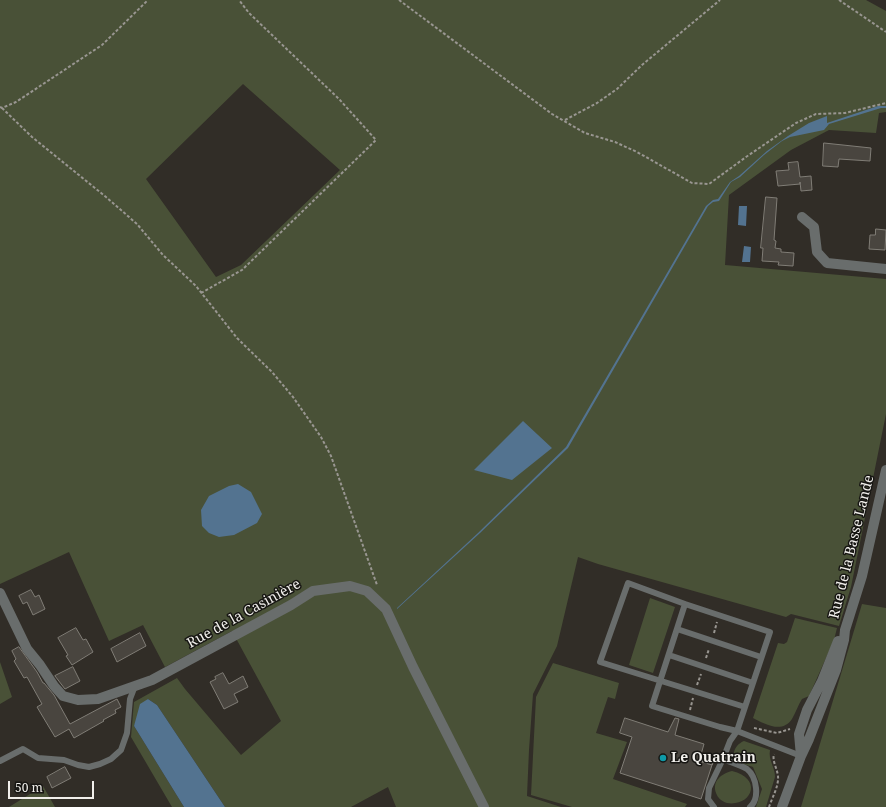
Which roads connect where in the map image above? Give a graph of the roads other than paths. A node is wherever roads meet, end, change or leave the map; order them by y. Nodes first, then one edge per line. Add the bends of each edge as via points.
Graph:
1 (802, 217) dead end
2 (886, 269) edge
3 (886, 470) edge
4 (0, 593) edge
5 (685, 604) junction
6 (677, 629) junction
7 (669, 655) junction
8 (761, 657) junction
9 (660, 680) junction
10 (753, 682) junction
11 (135, 686) junction
12 (745, 707) junction
13 (737, 731) junction
14 (801, 756) junction
15 (723, 759) junction
16 (0, 762) edge
17 (484, 807) edge
18 (713, 807) edge
19 (750, 807) edge
20 (782, 807) edge

1 - 2 street via 814,227 817,252 827,263
3 - 14 street, Rue de la Basse Lande via 862,576 845,630 807,710 799,734
4 - 11 street, Rue de la Casinière via 27,649 63,696 78,700 98,699
5 - 6 lane
5 - 8 lane via 770,632
5 - 9 lane via 628,583 600,662
6 - 7 lane
6 - 8 lane
7 - 9 lane
7 - 10 lane
8 - 10 lane
9 - 12 lane
9 - 13 lane via 652,706
10 - 12 lane
11 - 16 lane via 130,699 127,733 121,750 111,759 88,767 64,760 38,758 23,749
11 - 17 street, Rue de la Casinière via 152,680 314,591 350,586 367,591 386,609
12 - 13 lane
13 - 14 lane
13 - 15 lane
14 - 20 street, Rue de la Basse Lande
15 - 18 lane via 709,788 708,799
15 - 19 lane via 748,770 754,779 757,791

